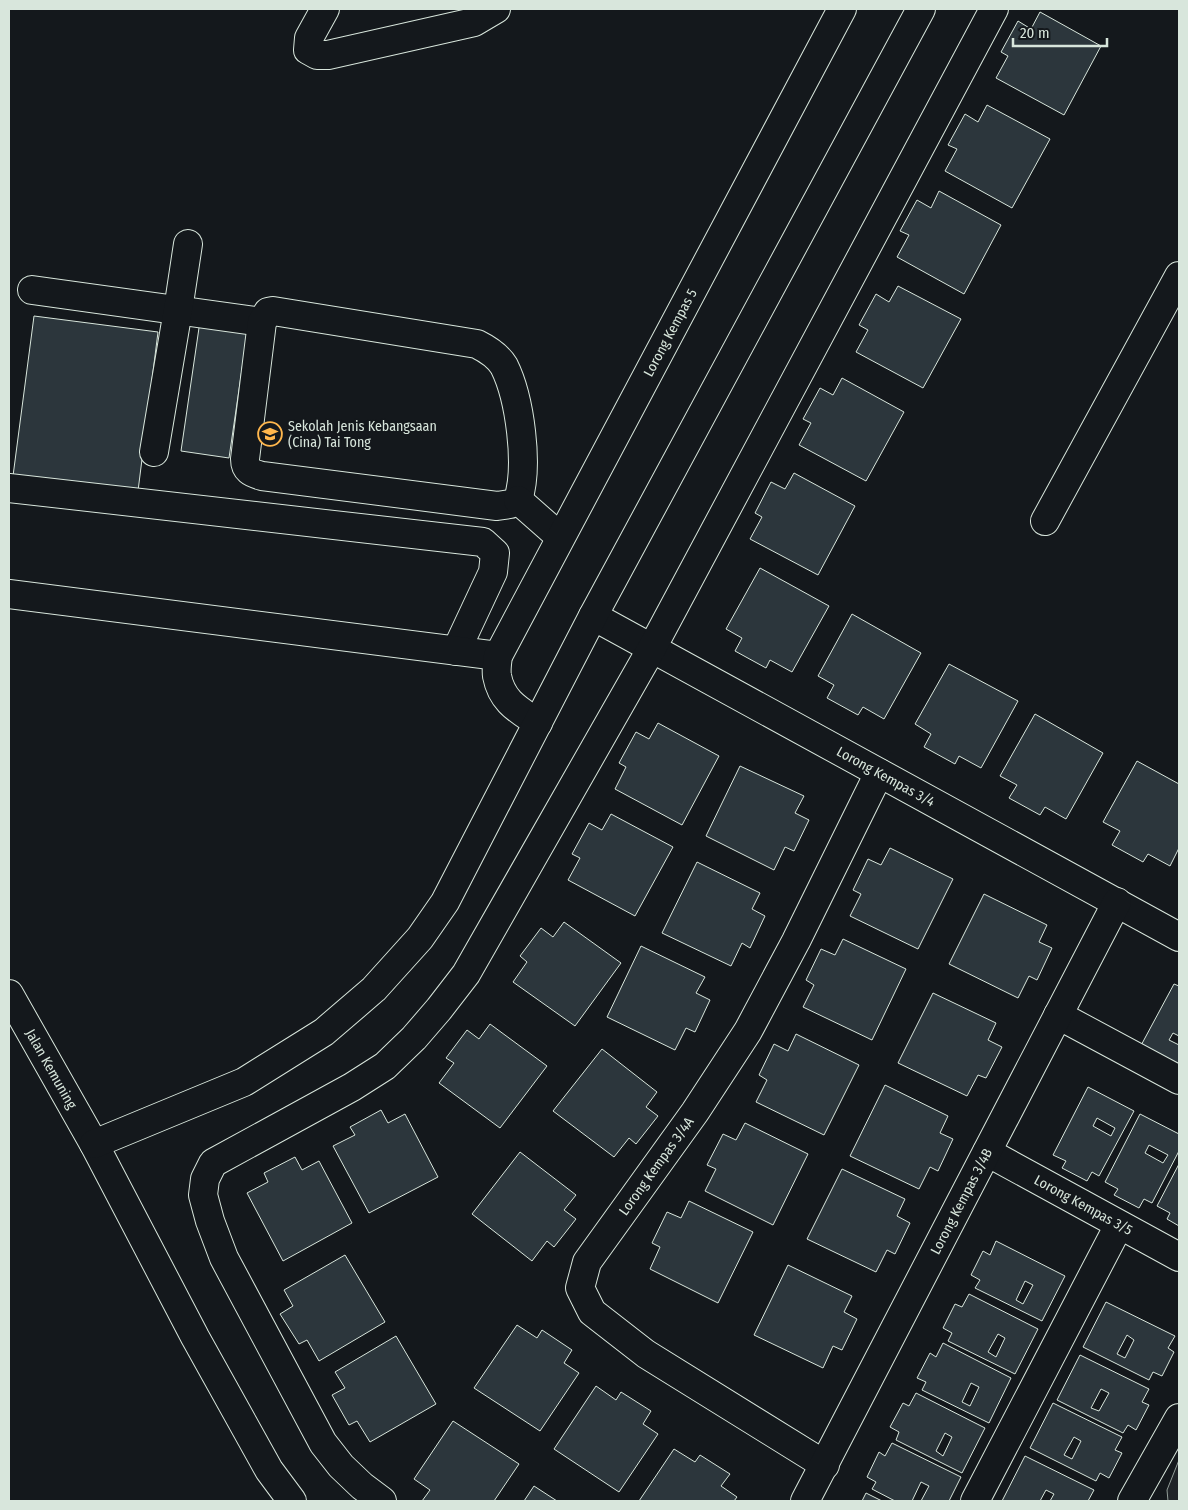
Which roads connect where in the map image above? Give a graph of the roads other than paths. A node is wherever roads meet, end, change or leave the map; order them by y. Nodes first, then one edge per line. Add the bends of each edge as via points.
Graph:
1 (325, 9) edge
2 (496, 9) edge
3 (842, 9) edge
4 (921, 9) edge
5 (994, 9) edge
6 (188, 244) dead end
7 (1179, 276) edge
8 (32, 290) dead end
9 (178, 310) junction
10 (262, 322) junction
11 (154, 452) dead end
12 (9, 488) edge
13 (518, 500) junction
14 (1044, 521) dead end
15 (560, 537) junction
16 (9, 594) edge
17 (593, 616) junction
18 (652, 648) junction
19 (456, 651) junction
20 (498, 656) junction
21 (538, 723) junction
22 (879, 773) junction
23 (1118, 902) junction
24 (1179, 936) edge
25 (9, 994) edge
26 (1058, 1015) junction
27 (1179, 1080) edge
28 (94, 1144) junction
29 (987, 1152) junction
30 (1119, 1225) junction
31 (1179, 1257) edge
32 (1179, 1418) edge
33 (825, 1465) junction
34 (292, 1501) edge
35 (382, 1501) edge
36 (805, 1501) edge
37 (975, 1501) edge
38 (1132, 1501) edge

1 - 2 street via 309,38 308,50 317,55 474,22
3 - 15 street, Lorong Kempas 5
4 - 17 street
5 - 18 street
6 - 9 street
7 - 14 street
8 - 9 street
9 - 10 street
9 - 11 street
10 - 13 street via 268,312 280,312 477,344 490,351 503,365 518,413 522,451
10 - 13 street via 245,459 247,470 262,476 497,506
12 - 19 street via 483,542 495,553 493,572
13 - 15 street
15 - 20 street, Lorong Kempas 5
16 - 19 street
17 - 18 street, Lorong Kempas 3/4
17 - 21 street
18 - 22 street, Lorong Kempas 3/4
18 - 35 street via 466,974 439,1009 385,1066 213,1163 205,1179 203,1195 224,1258 323,1443 340,1466
19 - 20 street
20 - 21 street via 497,676 502,691 512,706
21 - 28 street via 445,902 420,938 374,989 324,1032 244,1082
22 - 23 street, Lorong Kempas 3/4
22 - 33 street, Lorong Kempas 3/4A via 748,1031 695,1112 587,1262 580,1288 592,1312 646,1354
23 - 24 street, Lorong Kempas 3/4
23 - 26 street, Lorong Kempas 3/4B
25 - 28 street, Jalan Kemuning
26 - 27 street
26 - 29 street, Lorong Kempas 3/4B
28 - 34 street, Jalan Kemuning via 195,1337 269,1470
29 - 30 street, Lorong Kempas 3/5
29 - 33 street, Lorong Kempas 3/4B
30 - 31 street, Lorong Kempas 3/5
30 - 37 street
32 - 38 street
33 - 36 street, Lorong Kempas 3/4B

